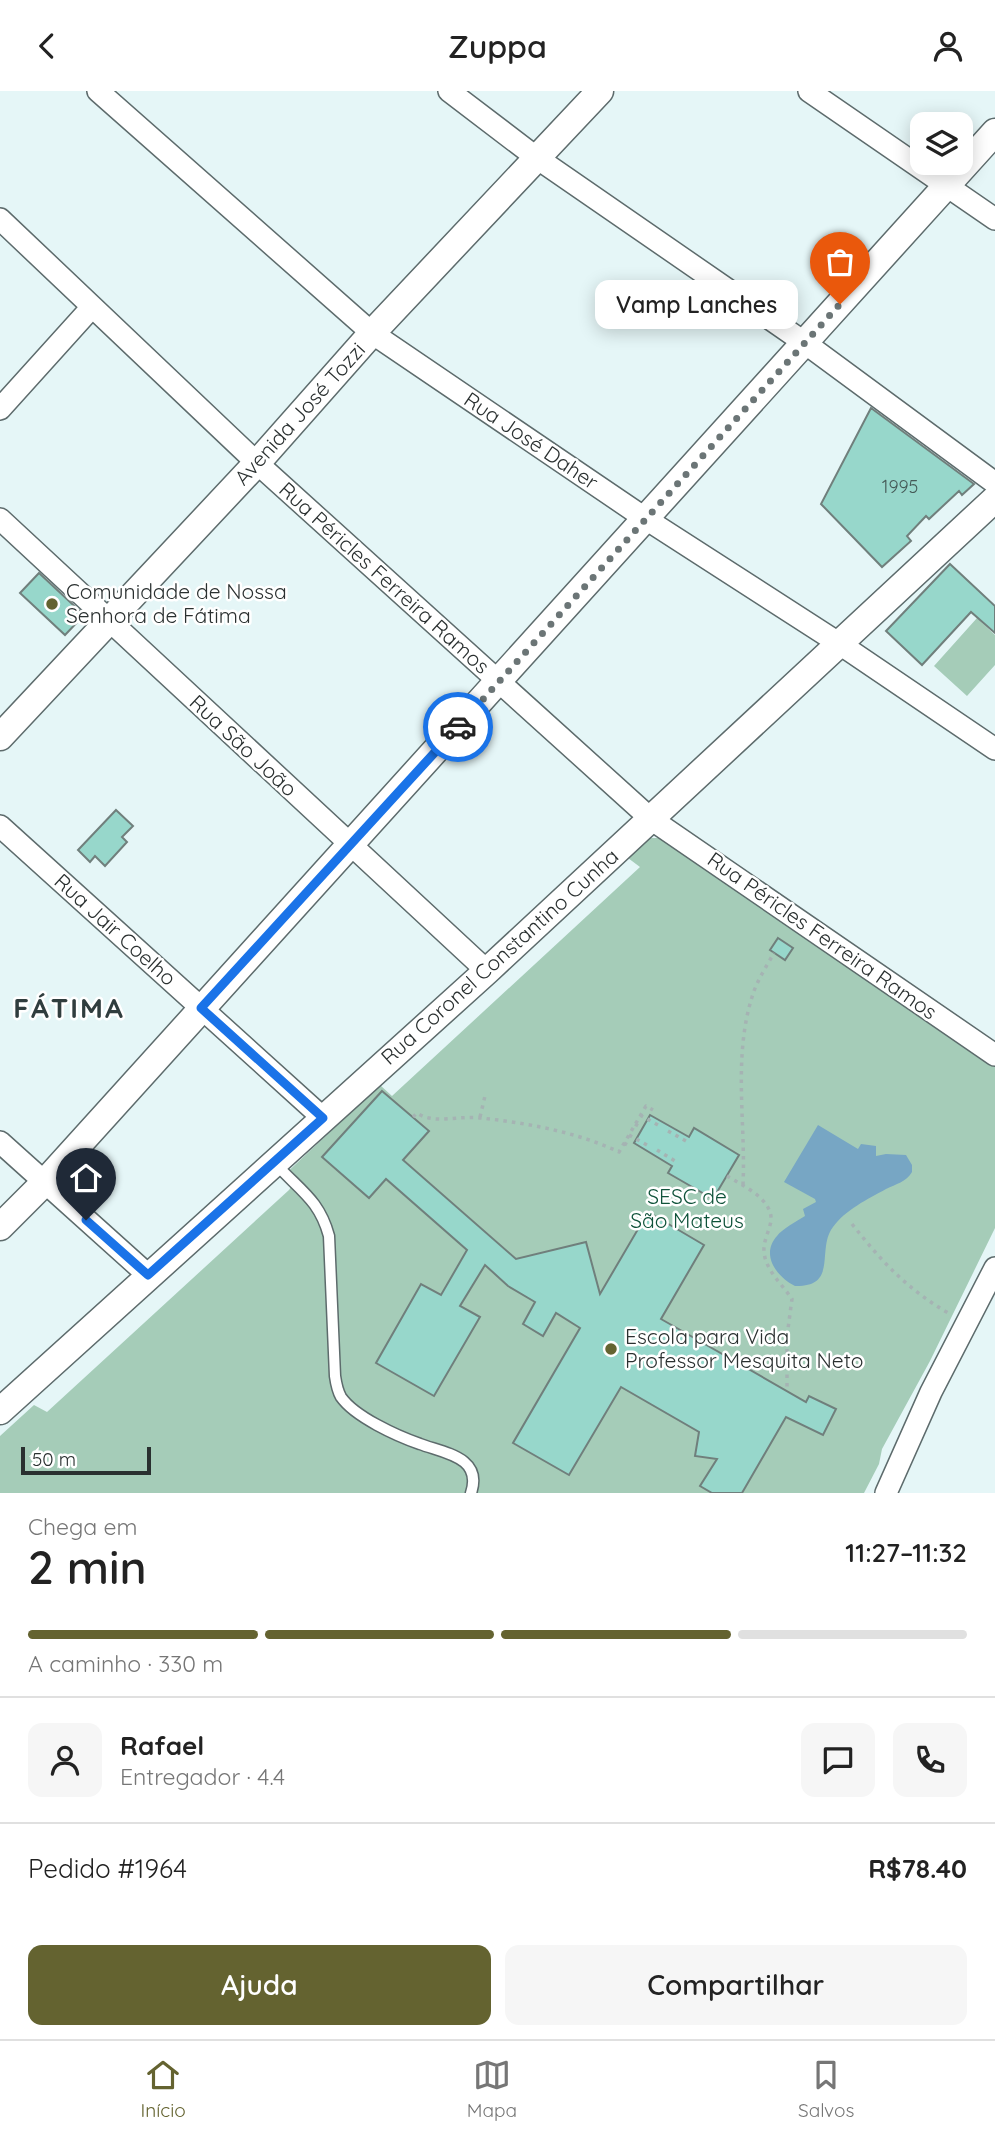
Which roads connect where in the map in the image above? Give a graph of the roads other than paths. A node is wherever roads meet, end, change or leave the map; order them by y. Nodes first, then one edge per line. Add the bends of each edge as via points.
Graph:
1 (98, 91) edge
2 (449, 91) edge
3 (600, 91) edge
4 (809, 91) edge
5 (995, 132) edge
6 (537, 158) junction
7 (946, 185) junction
8 (0, 219) edge
9 (995, 219) edge
10 (92, 307) junction
11 (372, 333) junction
12 (805, 344) junction
13 (0, 409) edge
14 (257, 463) junction
15 (995, 483) edge
16 (995, 499) edge
17 (0, 519) edge
18 (646, 519) junction
19 (108, 621) junction
20 (840, 644) junction
21 (499, 682) junction
22 (0, 737) edge
23 (995, 749) edge
24 (651, 819) junction
25 (0, 826) edge
26 (350, 845) junction
27 (487, 971) junction
28 (201, 1008) junction
29 (995, 1055) edge
30 (323, 1118) junction
31 (0, 1142) edge
32 (274, 1162) junction
33 (44, 1183) junction
34 (0, 1227) edge
35 (995, 1268) edge
36 (148, 1275) junction
37 (0, 1411) edge
38 (471, 1493) edge
39 (886, 1493) edge

1 - 11 street, Rua José Daher
2 - 6 street
3 - 6 street, Avenida José Tozzi
4 - 7 street
5 - 7 street
6 - 11 street, Avenida José Tozzi
6 - 12 street
7 - 9 street
7 - 12 street
8 - 10 street, Rua Péricles Ferreira Ramos
10 - 13 street
10 - 14 street, Rua Péricles Ferreira Ramos
11 - 14 street, Avenida José Tozzi
11 - 18 street, Rua José Daher
12 - 15 street
12 - 18 street
14 - 19 street, Avenida José Tozzi
14 - 21 street, Rua Péricles Ferreira Ramos
16 - 20 street, Rua Coronel Constantino Cunha
17 - 19 street, Rua São João
18 - 20 street, Rua José Daher
18 - 21 street
19 - 22 street, Avenida José Tozzi
19 - 26 street, Rua São João
20 - 23 street, Rua José Daher
20 - 24 street, Rua Coronel Constantino Cunha
21 - 24 street, Rua Péricles Ferreira Ramos
21 - 26 street
24 - 27 street, Rua Coronel Constantino Cunha
24 - 29 street, Rua Péricles Ferreira Ramos
25 - 28 street, Rua Jair Coelho
26 - 27 street, Rua São João
26 - 28 street
27 - 30 street, Rua Coronel Constantino Cunha
28 - 30 street, Rua Jair Coelho
28 - 33 street
30 - 32 street, Rua Coronel Constantino Cunha
31 - 33 street
32 - 36 street, Rua Coronel Constantino Cunha
32 - 38 lane via 324,1217 329,1236 335,1376 342,1399 382,1427 458,1457 474,1478
33 - 34 street
33 - 36 street
35 - 39 street
36 - 37 street, Rua Coronel Constantino Cunha

